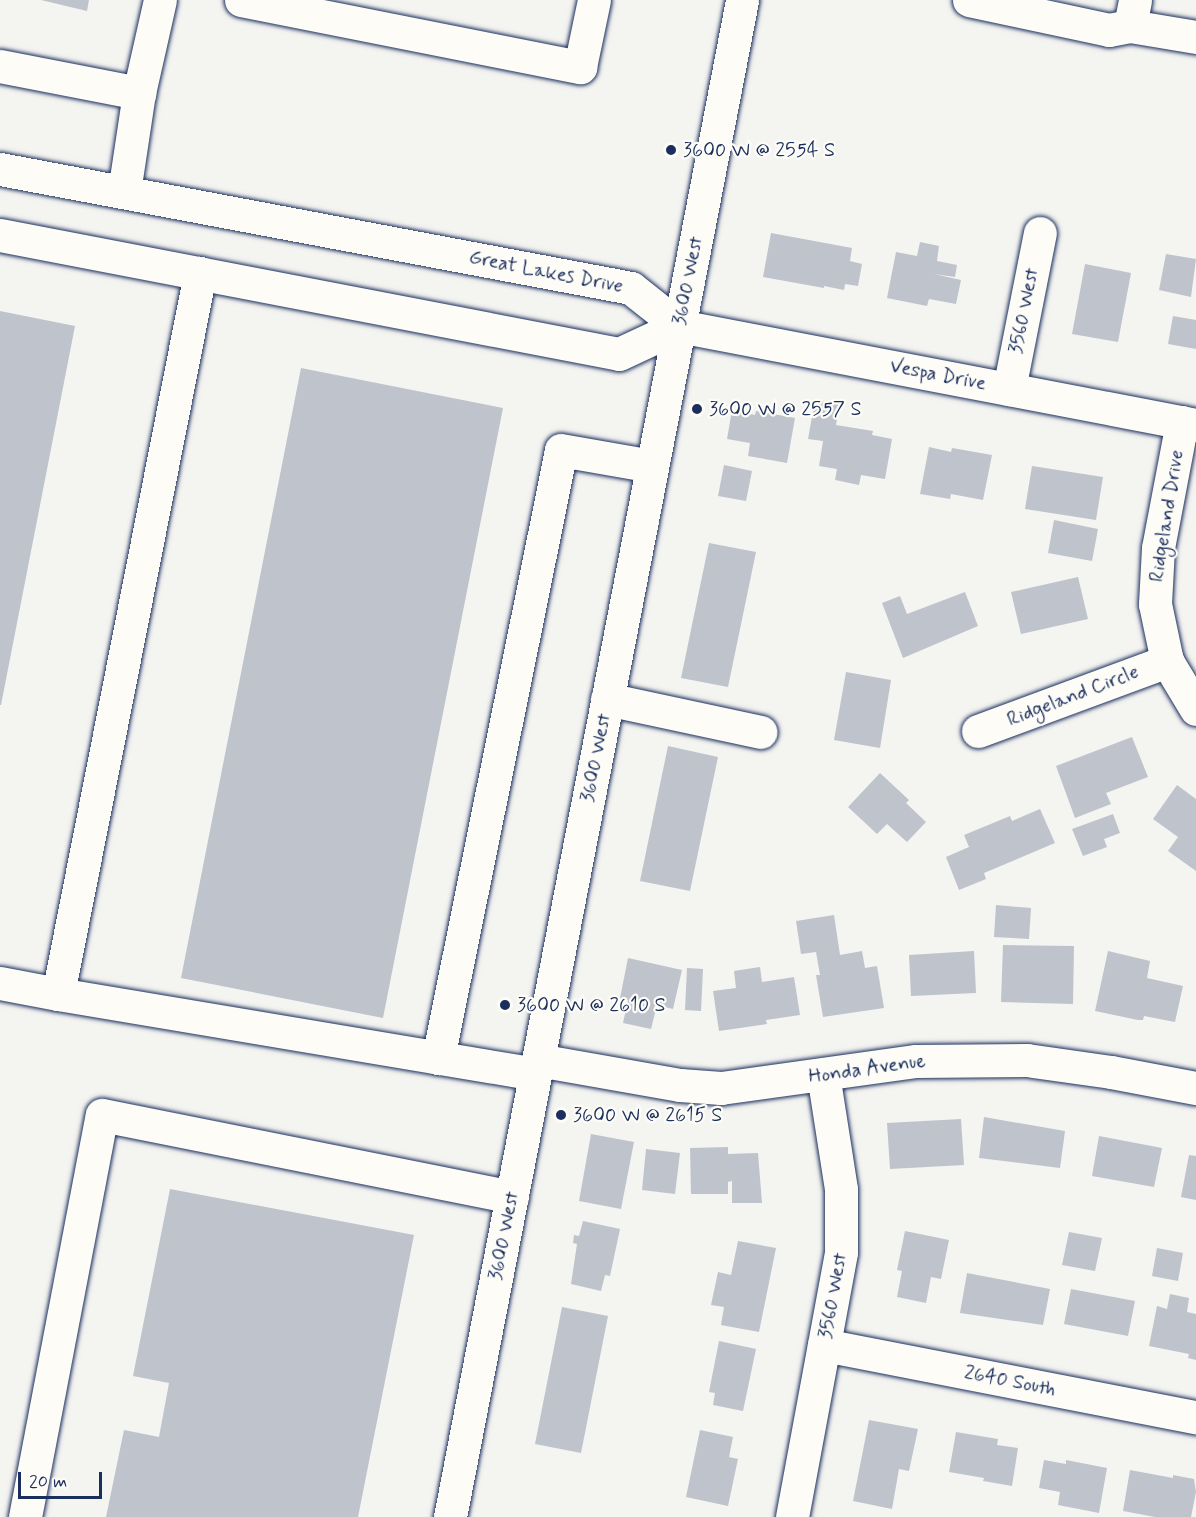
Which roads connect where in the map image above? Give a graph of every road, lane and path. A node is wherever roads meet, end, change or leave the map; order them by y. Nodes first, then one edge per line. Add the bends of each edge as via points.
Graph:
1 (160, 0) edge
2 (241, 0) edge
3 (594, 0) edge
4 (742, 0) edge
5 (969, 0) edge
6 (1044, 8) edge
7 (1132, 13) edge
8 (1196, 37) edge
9 (0, 66) edge
10 (140, 93) junction
11 (0, 169) edge
12 (124, 192) junction
13 (1040, 233) dead end
14 (0, 235) edge
15 (200, 273) junction
16 (679, 326) junction
17 (1009, 389) junction
18 (1189, 423) edge
19 (652, 466) junction
20 (1167, 661) junction
21 (607, 699) junction
22 (1196, 709) edge
23 (978, 731) dead end
24 (761, 732) dead end
25 (0, 983) edge
26 (58, 994) junction
27 (438, 1058) junction
28 (537, 1067) junction
29 (823, 1074) junction
30 (1196, 1089) edge
31 (512, 1197) junction
32 (824, 1345) junction
33 (1196, 1417) edge
34 (457, 1516) edge
35 (25, 1517) edge
36 (792, 1517) edge

1 - 10 street
2 - 3 street via 580,67
4 - 16 street, 3600 West
5 - 6 street
6 - 7 street via 1109,30
7 - 8 street
9 - 10 street
10 - 12 street
11 - 12 street, Great Lakes Drive
12 - 16 street, Great Lakes Drive via 631,288
13 - 17 street, 3560 West
14 - 15 street
15 - 16 street via 619,354
15 - 26 street
16 - 17 street, Vespa Drive
16 - 19 street, 3600 West
17 - 18 street, Vespa Drive
18 - 20 street, Ridgeland Drive via 1155,572 1155,604
19 - 21 street, 3600 West
19 - 27 street via 561,450
20 - 22 street, Ridgeland Drive
20 - 23 street, Ridgeland Circle
21 - 24 street
21 - 28 street, 3600 West
25 - 26 street, Honda Avenue
26 - 27 street, Honda Avenue
27 - 28 street, Honda Avenue
28 - 29 street, Honda Avenue via 704,1087 744,1086
28 - 31 street, 3600 West
29 - 30 street, Honda Avenue via 916,1061 989,1058 1067,1065
29 - 32 street, 3560 West via 843,1218 837,1281
31 - 34 street, 3600 West
31 - 35 street via 102,1115
32 - 33 street, 2640 South
32 - 36 street, 3560 West

